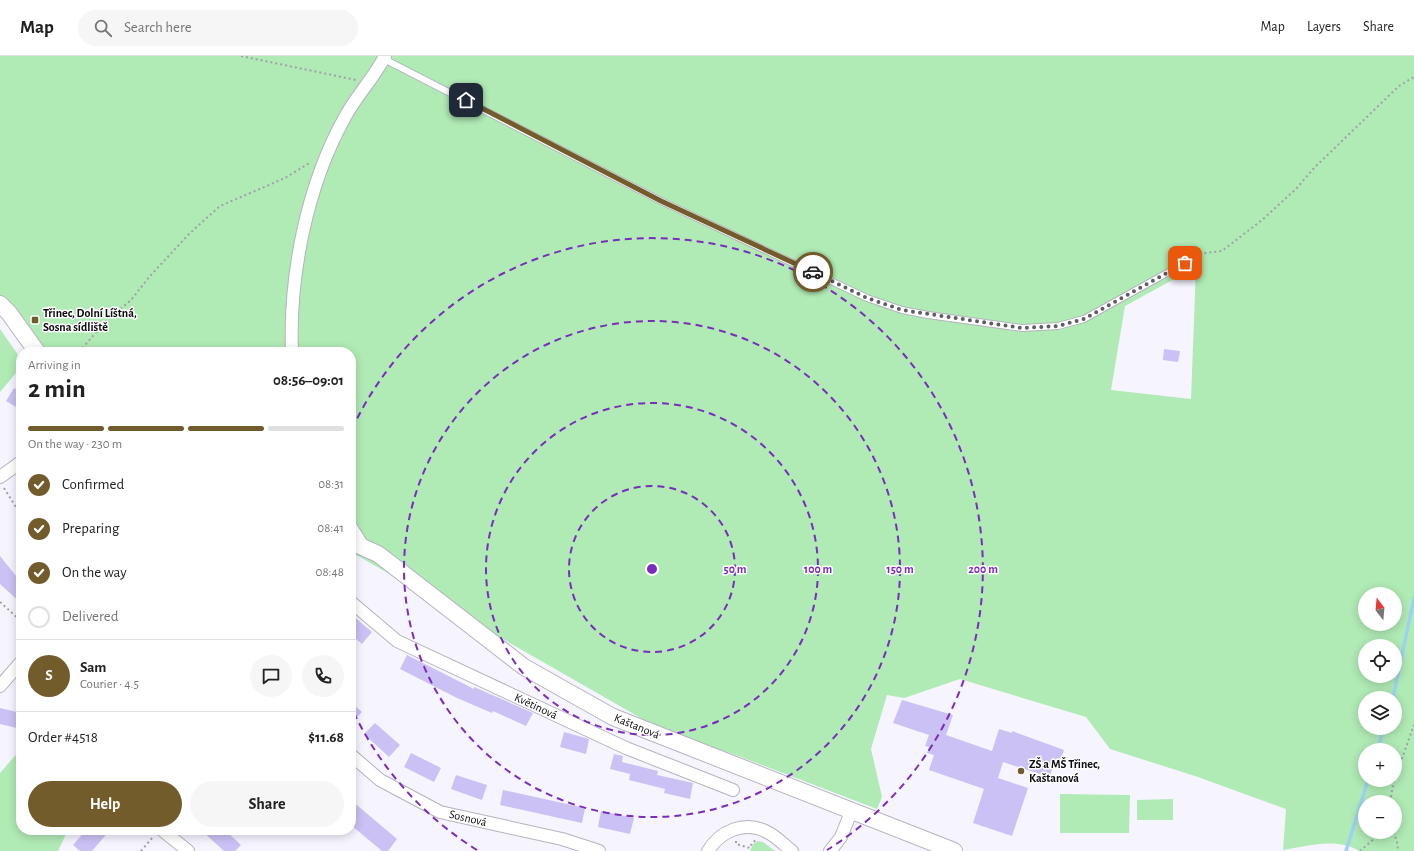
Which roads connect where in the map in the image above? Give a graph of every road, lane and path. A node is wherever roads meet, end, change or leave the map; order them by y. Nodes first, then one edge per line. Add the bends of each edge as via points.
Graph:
1 (242, 56) edge
2 (384, 57) edge
3 (1414, 77) edge
4 (369, 82) junction
5 (328, 152) junction
6 (1185, 263) joint
7 (0, 304) edge
8 (33, 347) edge
9 (83, 347) edge
10 (292, 347) edge
11 (16, 466) edge
12 (0, 477) edge
13 (0, 482) edge
14 (16, 507) edge
15 (357, 545) edge
16 (0, 602) edge
17 (356, 606) edge
18 (16, 616) edge
19 (16, 668) edge
20 (0, 686) edge
21 (1414, 725) edge
22 (356, 759) edge
23 (1402, 759) edge
24 (733, 790) dead end
25 (851, 812) junction
26 (157, 835) edge
27 (162, 835) edge
28 (733, 839) dead end
29 (761, 839) dead end
30 (1374, 839) edge
31 (1396, 839) edge
32 (141, 851) edge
33 (188, 851) edge
34 (599, 851) edge
35 (708, 851) edge
36 (792, 851) edge
37 (830, 851) edge
38 (954, 851) edge
39 (1360, 851) edge
40 (1397, 851) edge

1 - 4 path
2 - 4 street
2 - 6 lane via 661,201 867,298 902,310 1022,328 1058,326 1084,319
3 - 6 path via 1399,86 1314,168 1296,190 1262,220 1222,251 1198,254
4 - 5 street via 345,116
5 - 9 path via 285,178 220,206 185,238 131,300 106,321
5 - 10 street via 312,192 304,227 291,321
7 - 8 street
11 - 12 street
13 - 14 path
15 - 25 street, Kaštanová via 378,554 524,667 613,717
16 - 18 path
17 - 24 street, Květinová via 396,642 633,751
19 - 20 street
21 - 23 path
22 - 34 street, Sosnová via 380,780 440,812 562,839
25 - 37 street via 841,838
25 - 38 street, Kaštanová
26 - 32 path
27 - 33 street
28 - 29 path via 736,844 750,848 753,842
30 - 39 path
31 - 40 path
35 - 36 street via 715,841 727,832 748,827 768,832

